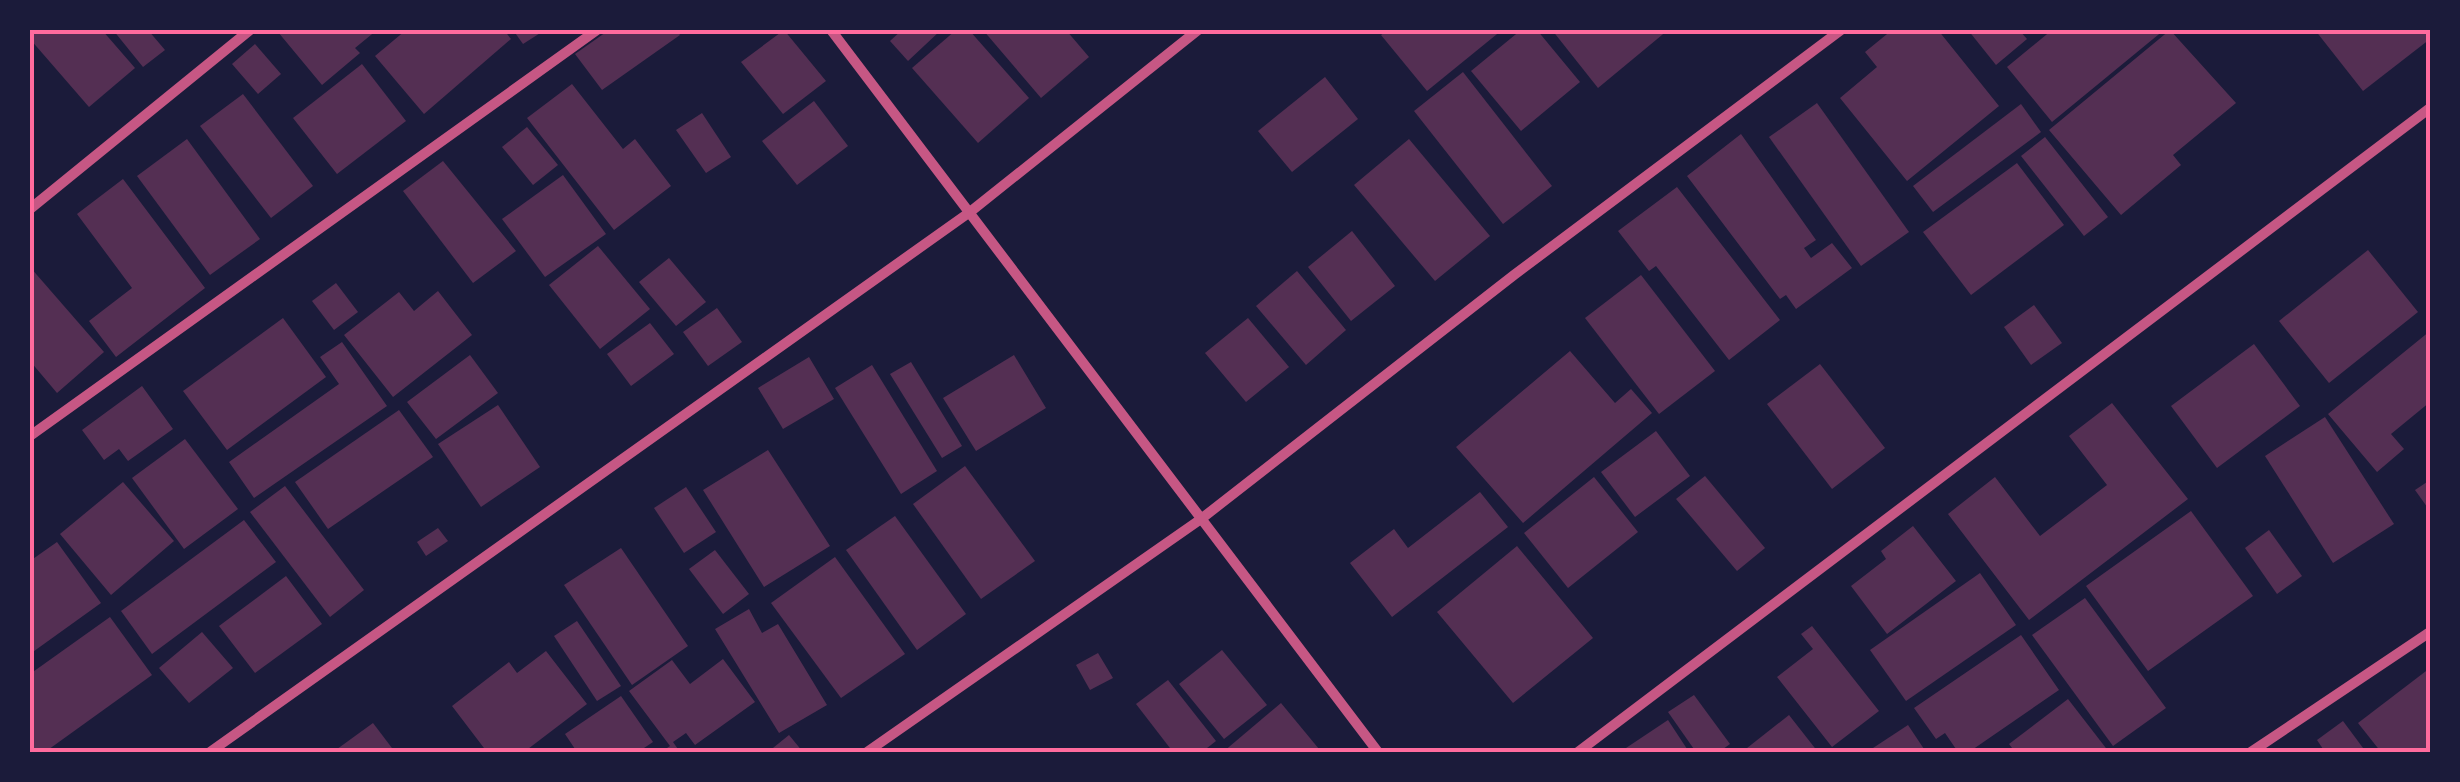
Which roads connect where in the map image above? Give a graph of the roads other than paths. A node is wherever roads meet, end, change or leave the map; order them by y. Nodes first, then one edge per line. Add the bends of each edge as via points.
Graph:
1 (250, 30) edge
2 (596, 30) edge
3 (831, 30) edge
4 (1198, 30) edge
5 (1841, 30) edge
6 (2430, 108) edge
7 (30, 209) edge
8 (970, 212) junction
9 (30, 436) edge
10 (1201, 519) junction
11 (2430, 632) edge
12 (210, 752) edge
13 (868, 752) edge
14 (1378, 752) edge
15 (1578, 752) edge
16 (2251, 752) edge

1 - 7 street
2 - 9 street
3 - 8 street
4 - 8 street
5 - 10 street
6 - 15 street
8 - 10 street
8 - 12 street
10 - 13 street
10 - 14 street
11 - 16 street

